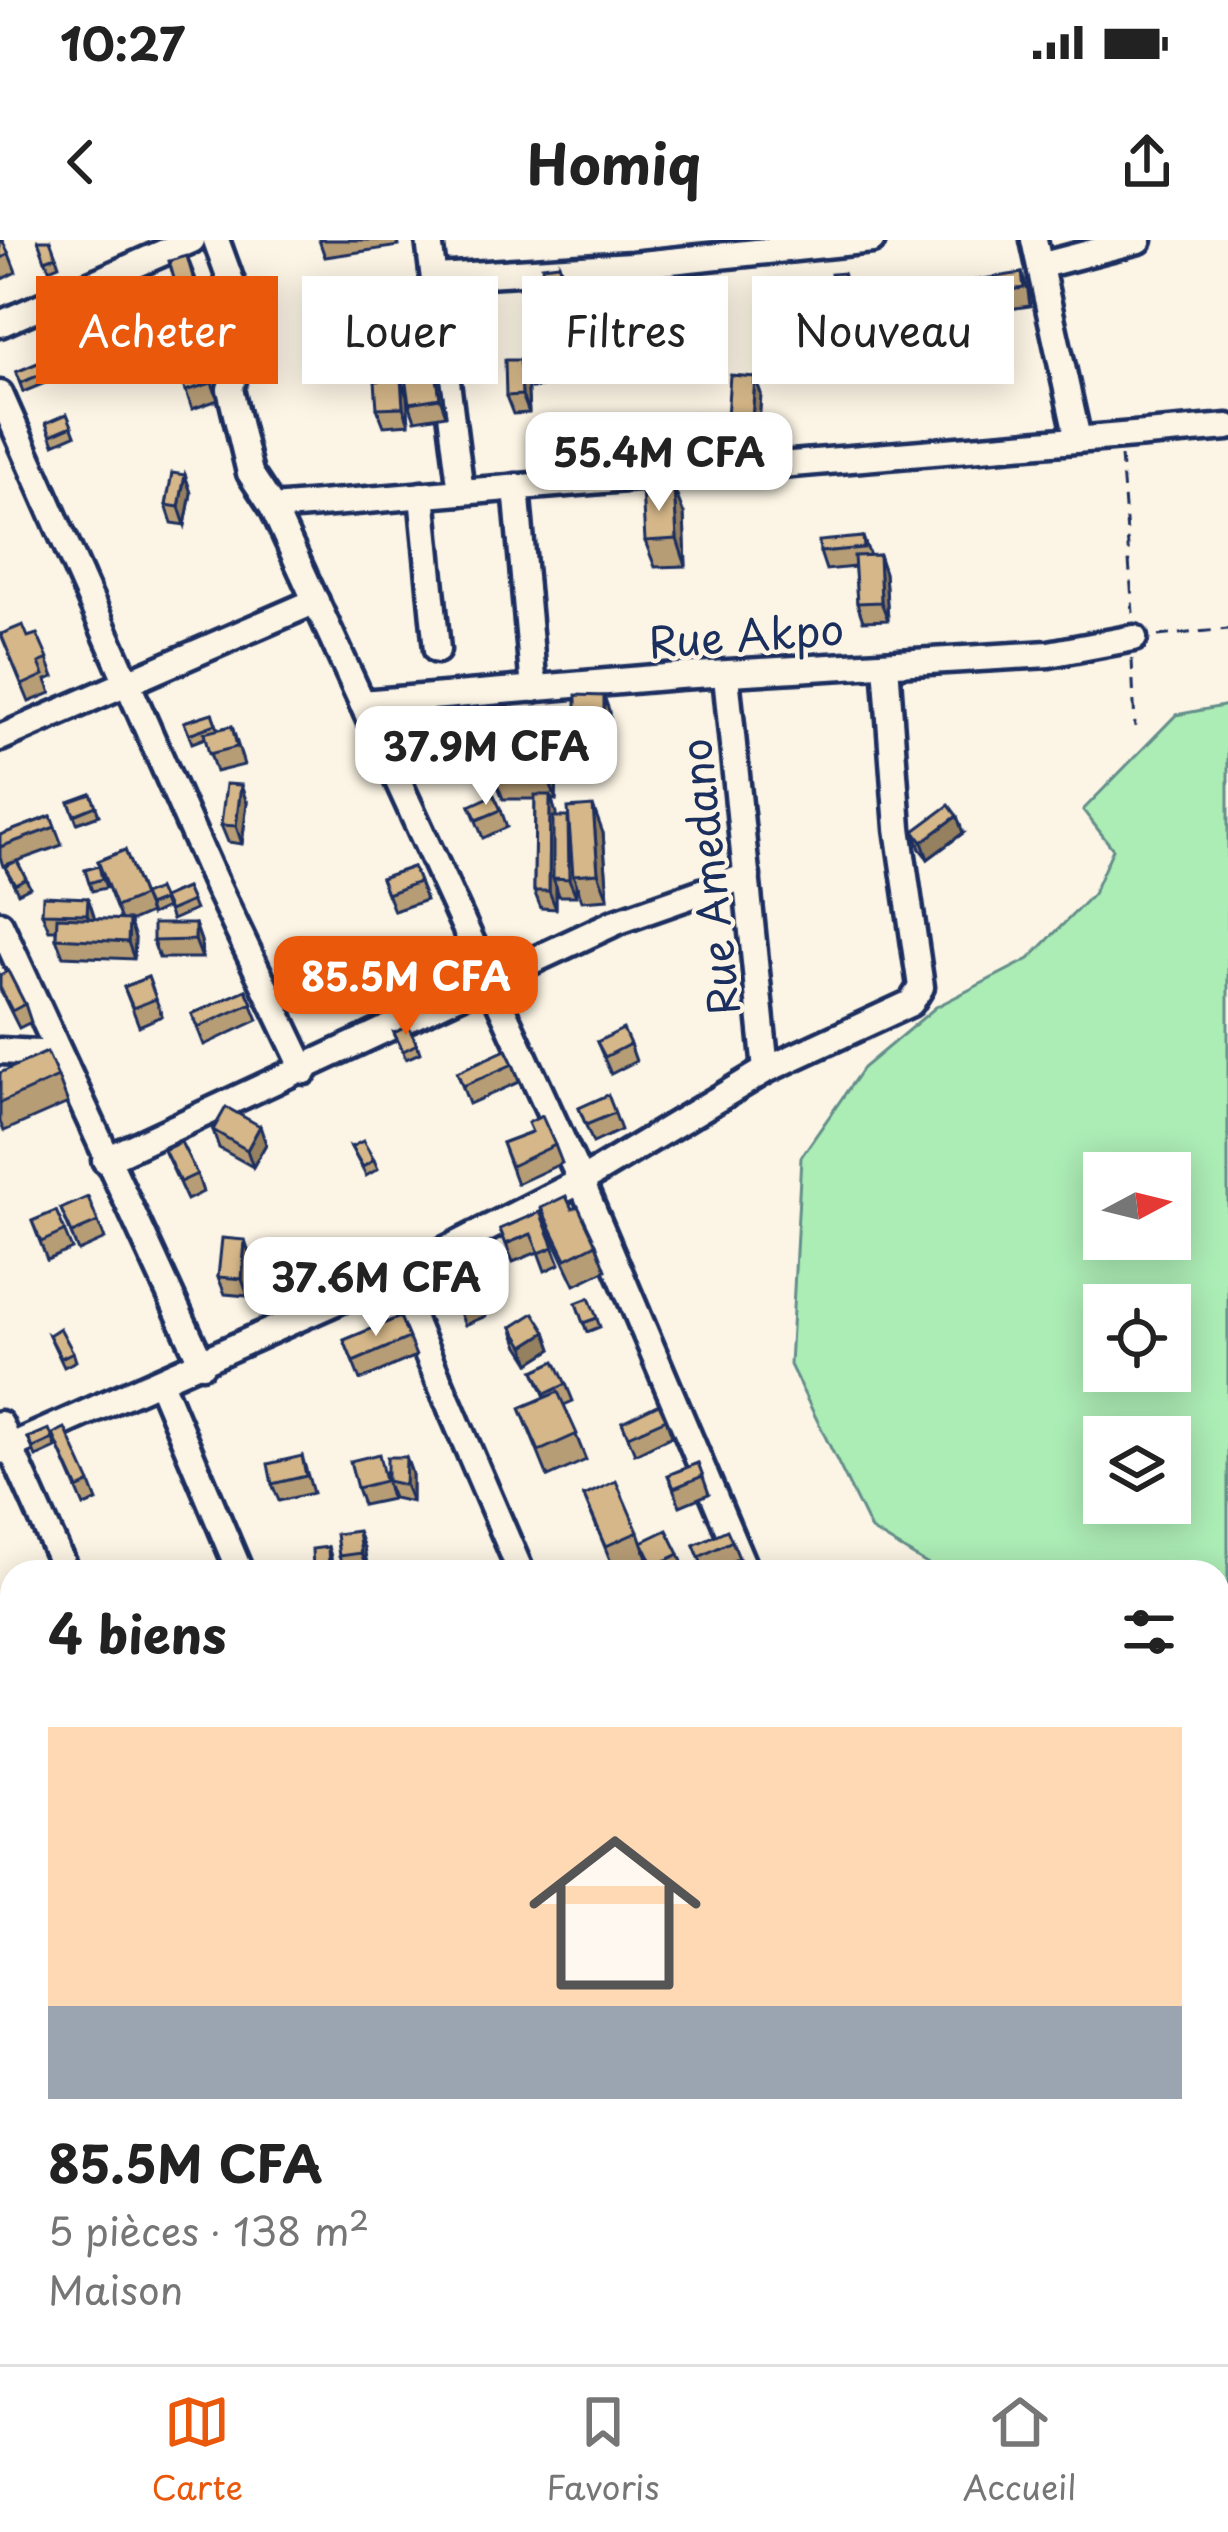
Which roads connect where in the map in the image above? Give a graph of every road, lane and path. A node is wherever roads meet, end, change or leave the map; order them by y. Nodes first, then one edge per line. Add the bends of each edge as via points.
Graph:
1 (192, 240) edge
2 (215, 240) edge
3 (429, 240) edge
4 (872, 240) edge
5 (1034, 240) edge
6 (1139, 240) edge
7 (712, 248) edge
8 (1042, 265) junction
9 (436, 276) edge
10 (446, 276) edge
11 (0, 324) edge
12 (448, 384) edge
13 (0, 394) edge
14 (1228, 427) edge
15 (1119, 436) junction
16 (1078, 439) junction
17 (516, 487) junction
18 (461, 492) junction
19 (422, 495) junction
20 (273, 508) junction
21 (1130, 552) dead end
22 (316, 602) junction
23 (1228, 629) edge
24 (1134, 638) joint
25 (437, 650) dead end
26 (886, 664) junction
27 (726, 676) junction
28 (126, 685) junction
29 (534, 689) junction
30 (362, 703) junction
31 (0, 738) edge
32 (748, 876) junction
33 (0, 924) edge
34 (491, 980) junction
35 (0, 1051) edge
36 (59, 1054) junction
37 (766, 1070) junction
38 (305, 1071) junction
39 (105, 1160) junction
40 (581, 1180) junction
41 (394, 1276) junction
42 (202, 1364) junction
43 (160, 1382) junction
44 (3, 1440) edge
45 (60, 1560) edge
46 (235, 1560) edge
47 (516, 1560) edge
48 (741, 1560) edge

1 - 11 street
2 - 20 street via 249,331 230,389 250,473
3 - 9 street
4 - 7 street
5 - 8 street
6 - 8 street
7 - 10 street
8 - 16 street
12 - 18 street
13 - 28 street
14 - 15 street
15 - 16 street
15 - 21 path
16 - 17 street
17 - 18 street
17 - 29 street
18 - 19 street
19 - 20 street
19 - 25 street
20 - 22 street
22 - 28 street
22 - 30 street
23 - 24 path
24 - 26 street, Rue Akpo via 1049,654
26 - 27 street, Rue Akpo
26 - 37 street via 921,987 911,1003
27 - 29 street, Rue Akpo
27 - 32 street, Rue Amedano
28 - 31 street
28 - 38 street
29 - 30 street, Rue Akpo
30 - 34 street
32 - 34 street via 616,922
32 - 37 street, Rue Amedano
33 - 36 street
34 - 38 street
34 - 40 street
35 - 36 street
36 - 39 street
37 - 40 street
38 - 39 street
39 - 42 street
40 - 41 street
40 - 48 street
41 - 42 street
41 - 47 street
42 - 43 street
43 - 44 street
43 - 46 street
44 - 45 street

